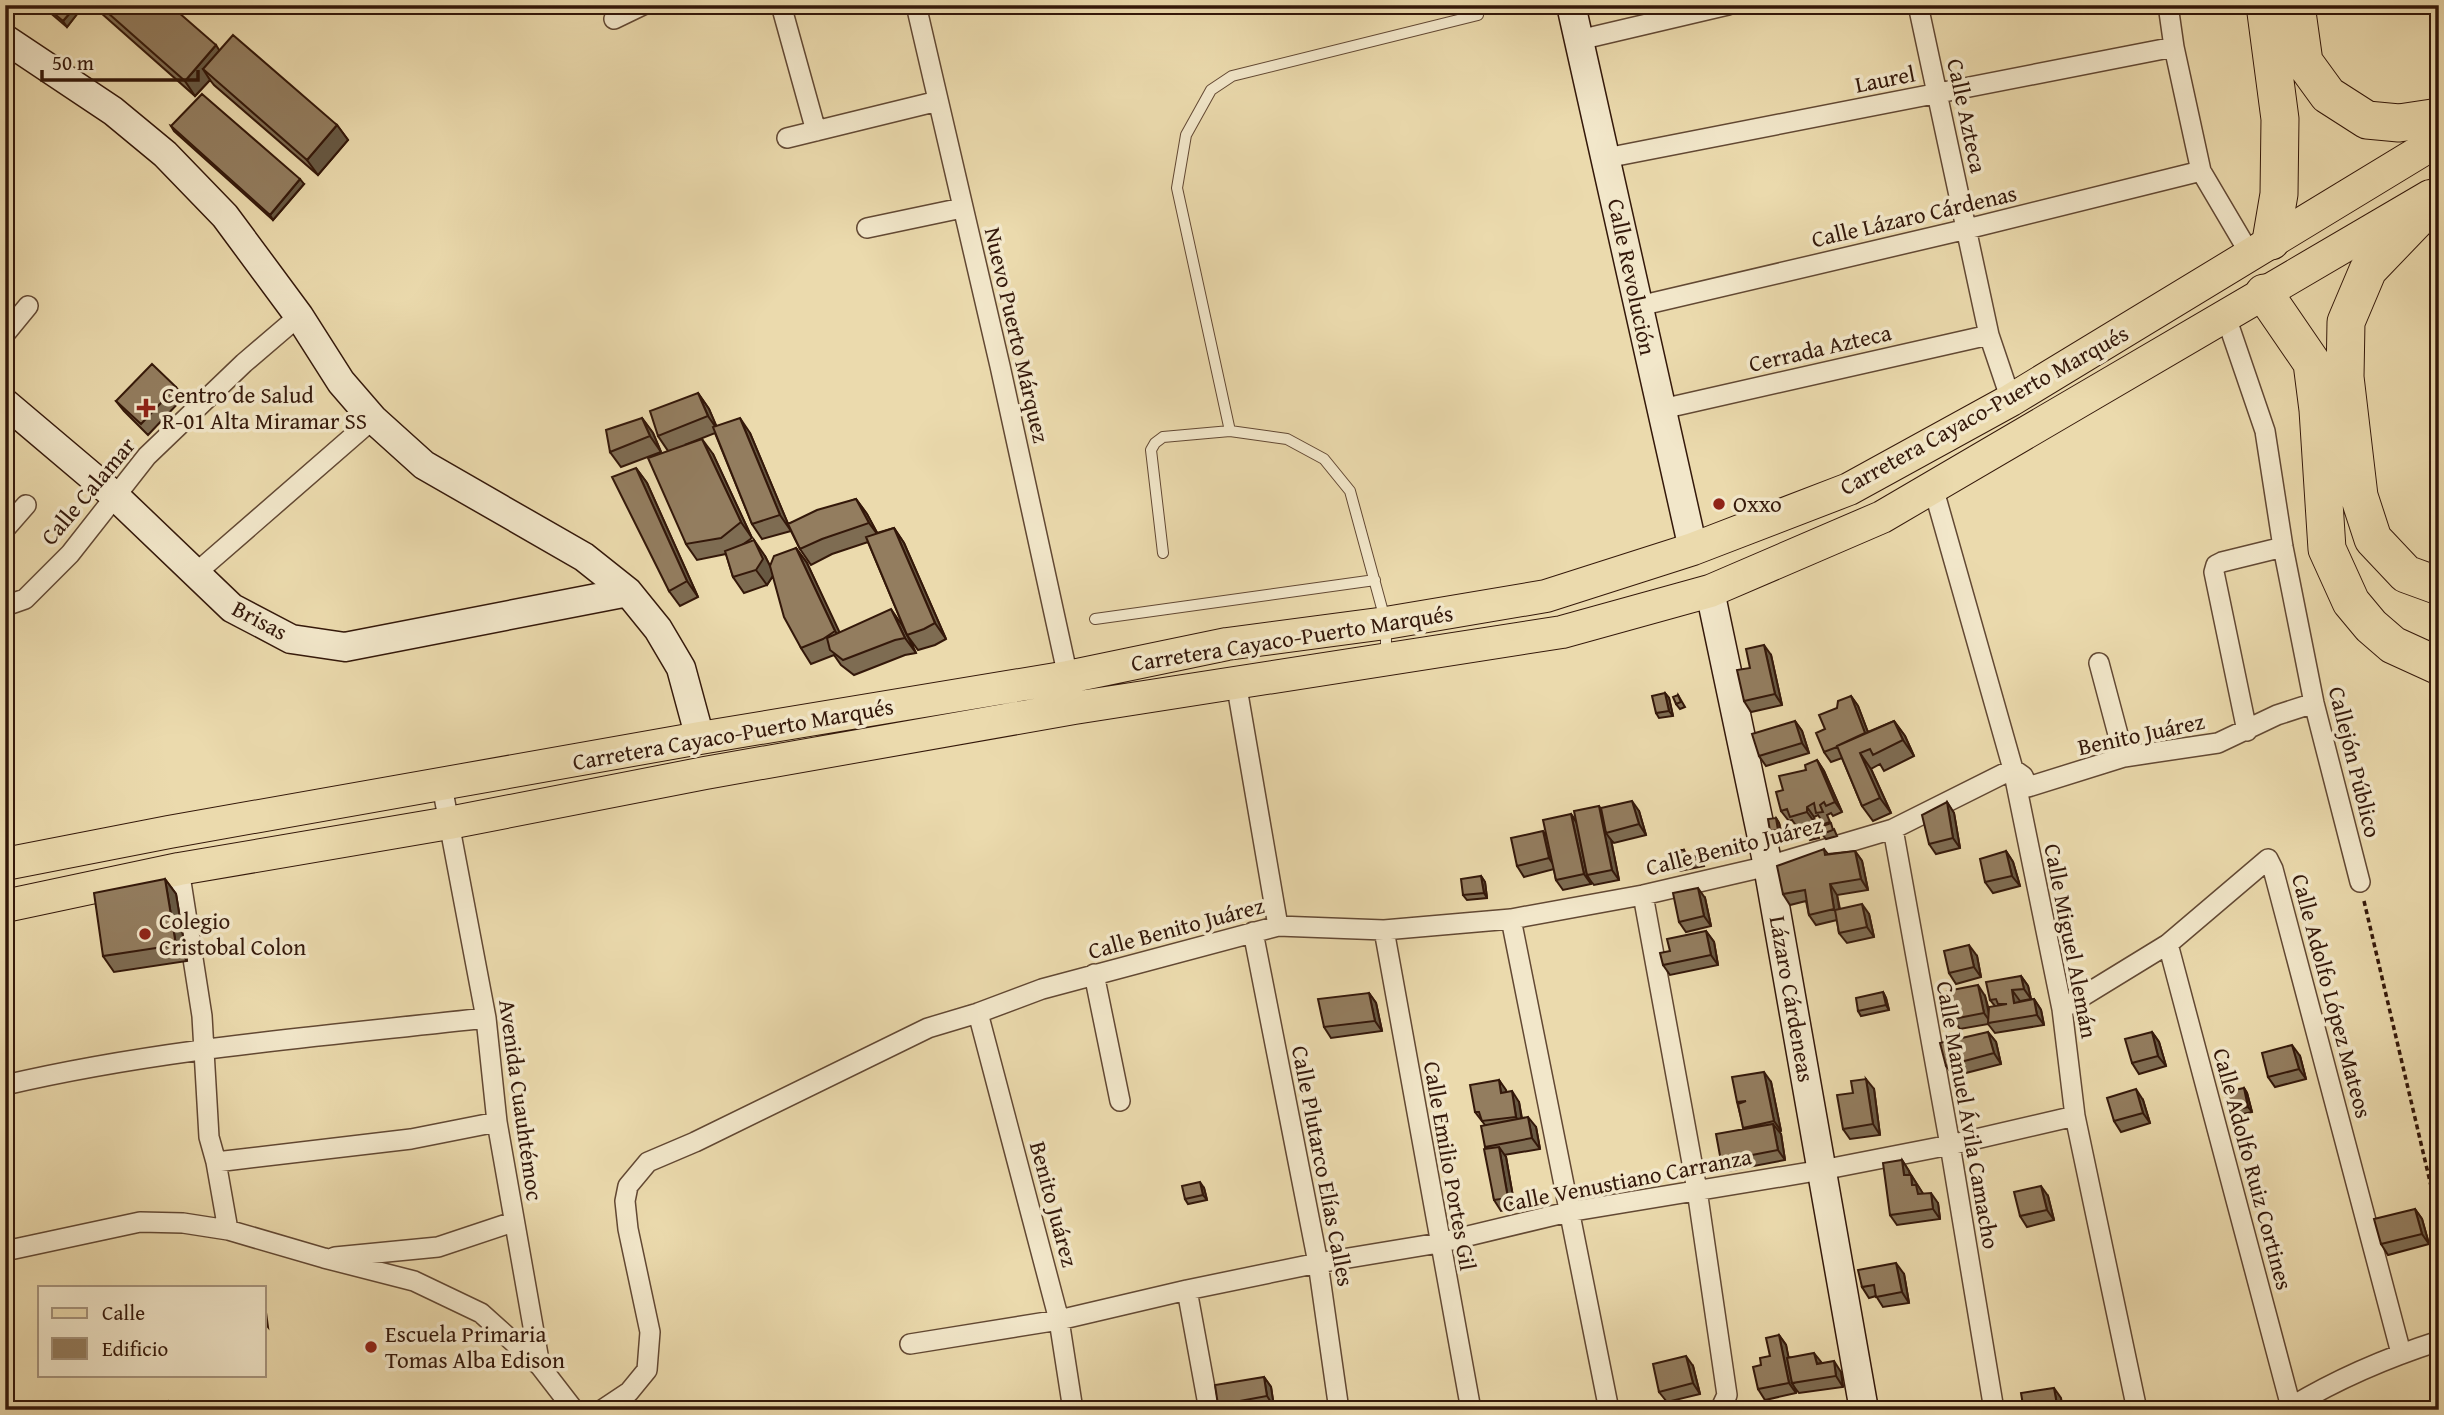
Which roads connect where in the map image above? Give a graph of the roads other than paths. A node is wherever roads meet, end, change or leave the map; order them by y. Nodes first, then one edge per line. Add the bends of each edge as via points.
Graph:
1 (643, 5) edge
2 (781, 5) edge
3 (916, 5) edge
4 (1571, 5) edge
5 (1728, 5) edge
6 (1918, 5) edge
7 (2168, 5) edge
8 (2265, 5) edge
9 (2296, 5) edge
10 (1478, 15) dead end
11 (614, 19) dead end
12 (5, 39) edge
13 (1579, 40) junction
14 (2174, 47) junction
15 (1937, 94) junction
16 (937, 102) junction
17 (2439, 117) edge
18 (816, 131) junction
19 (787, 138) dead end
20 (2439, 139) edge
21 (1606, 158) junction
22 (2200, 170) junction
23 (2439, 191) edge
24 (2439, 196) edge
25 (962, 208) junction
26 (867, 228) dead end
27 (1967, 229) junction
28 (2260, 248) junction
29 (2264, 293) junction
30 (28, 306) dead end
31 (1639, 306) junction
32 (299, 316) junction
33 (2226, 317) junction
34 (5, 334) edge
35 (1989, 335) junction
36 (2011, 400) junction
37 (5, 403) edge
38 (1662, 409) junction
39 (373, 419) junction
40 (1230, 431) junction
41 (1933, 487) junction
42 (115, 496) junction
43 (26, 505) dead end
44 (5, 529) edge
45 (2283, 547) junction
46 (1693, 549) junction
47 (1163, 553) dead end
48 (196, 573) junction
49 (1375, 580) junction
50 (2439, 586) edge
51 (1710, 591) junction
52 (628, 592) junction
53 (5, 606) edge
54 (1095, 619) dead end
55 (1386, 623) junction
56 (1386, 658) junction
57 (2099, 663) dead end
58 (2439, 666) edge
59 (1068, 677) junction
60 (1236, 682) junction
61 (2314, 703) junction
62 (2246, 731) junction
63 (700, 738) junction
64 (2124, 757) junction
65 (2012, 769) junction
66 (442, 786) junction
67 (449, 823) junction
68 (1893, 829) junction
69 (5, 864) edge
70 (1768, 866) junction
71 (179, 869) junction
72 (2360, 882) road end
73 (1643, 895) junction
74 (5, 906) edge
75 (1511, 919) junction
76 (1278, 926) junction
77 (1384, 930) junction
78 (1253, 932) junction
79 (2168, 944) junction
80 (1094, 974) junction
81 (2062, 1009) junction
82 (978, 1013) junction
83 (486, 1018) junction
84 (202, 1051) junction
85 (5, 1085) edge
86 (1120, 1101) dead end
87 (2075, 1116) junction
88 (497, 1122) junction
89 (1950, 1145) junction
90 (216, 1162) junction
91 (1822, 1170) junction
92 (1697, 1190) junction
93 (1569, 1212) junction
94 (513, 1222) junction
95 (228, 1230) junction
96 (1439, 1243) junction
97 (5, 1251) edge
98 (324, 1258) junction
99 (1318, 1263) junction
100 (1187, 1290) junction
101 (1059, 1320) junction
102 (2439, 1341) edge
103 (910, 1345) dead end
104 (2401, 1353) junction
105 (540, 1366) junction
106 (1724, 1403) edge
107 (2289, 1408) edge
108 (574, 1410) edge
109 (602, 1410) edge
110 (1073, 1410) edge
111 (1209, 1410) edge
112 (1339, 1410) edge
113 (1471, 1410) edge
114 (1609, 1410) edge
115 (1864, 1410) edge
116 (1994, 1410) edge
117 (2137, 1410) edge

1 - 11 street
2 - 18 street
3 - 16 street, Nuevo Puerto Márquez
4 - 13 street, Calle Revolución
5 - 13 street
6 - 15 street, Calle Azteca
7 - 14 street
8 - 28 highway via 2280,119 2279,194
9 - 17 highway via 2304,62 2328,95 2367,120 2399,123
10 - 40 lane via 1232,76 1210,90 1186,135 1177,188
12 - 32 street via 113,111 166,154 225,216
13 - 21 street, Calle Revolución
14 - 15 street, Laurel
14 - 22 street
15 - 21 street, Laurel
15 - 27 street, Calle Azteca
16 - 18 street
16 - 25 street, Nuevo Puerto Márquez
18 - 19 street
20 - 28 main road, Carretera Cayaco-Puerto Marqués
21 - 31 street, Calle Revolución
22 - 27 street, Calle Lázaro Cárdenas
22 - 28 street
23 - 29 main road, Carretera Cayaco-Puerto Marqués
24 - 50 highway via 2368,270 2346,322 2345,377 2359,496 2373,539 2406,574
25 - 26 street
25 - 59 street, Nuevo Puerto Márquez
27 - 31 street, Calle Lázaro Cárdenas
27 - 35 street, Calle Azteca
28 - 36 main road, Carretera Cayaco-Puerto Marqués
29 - 33 main road, Carretera Cayaco-Puerto Marqués
29 - 58 highway via 2312,363 2328,550 2351,602 2393,645
30 - 34 street
31 - 38 street, Calle Revolución
32 - 39 street via 341,382
32 - 42 street, Calle Calamar via 157,447
33 - 41 main road, Carretera Cayaco-Puerto Marqués
33 - 45 street, Callejón Público via 2265,431
35 - 36 street, Calle Azteca
35 - 38 street, Cerrada Azteca
36 - 46 main road, Carretera Cayaco-Puerto Marqués via 1849,489
37 - 42 street, Brisas
38 - 46 street, Calle Revolución
39 - 48 street
39 - 52 street via 424,465 584,557
40 - 47 lane via 1163,437 1151,450
40 - 49 lane via 1287,439 1324,459 1350,491
41 - 51 main road, Carretera Cayaco-Puerto Marqués via 1882,517
41 - 65 street, Calle Miguel Alemán
42 - 48 street, Brisas
42 - 53 street, Calle Calamar via 70,554 25,599
43 - 44 street
45 - 61 street, Callejón Público
45 - 62 street via 2222,562 2214,572
46 - 55 main road, Carretera Cayaco-Puerto Marqués via 1546,596
48 - 52 street, Brisas via 232,608 291,639 345,647
49 - 54 lane
49 - 55 lane
51 - 56 main road, Carretera Cayaco-Puerto Marqués via 1562,632
51 - 70 street, Lázaro Cárdeneas
52 - 63 street via 681,668
55 - 56 lane
55 - 59 main road, Carretera Cayaco-Puerto Marqués via 1227,644
56 - 60 main road, Carretera Cayaco-Puerto Marqués
57 - 64 street
59 - 63 main road, Carretera Cayaco-Puerto Marqués
60 - 67 main road, Carretera Cayaco-Puerto Marqués via 705,772
60 - 76 street
61 - 62 street, Benito Juárez
61 - 72 street, Callejón Público
62 - 64 street, Benito Juárez via 2218,743
63 - 66 main road, Carretera Cayaco-Puerto Marqués
64 - 65 street, Benito Juárez via 2028,787 2023,776
65 - 68 street, Calle Benito Juárez
65 - 81 street, Calle Miguel Alemán
66 - 67 street, Avenida Cuauhtémoc
66 - 69 main road, Carretera Cayaco-Puerto Marqués
67 - 71 main road, Carretera Cayaco-Puerto Marqués
67 - 83 street, Avenida Cuauhtémoc
68 - 70 street, Calle Benito Juárez
68 - 89 street, Calle Manuel Ávila Camacho
70 - 73 street, Calle Benito Juárez
70 - 91 street, Lázaro Cárdeneas
71 - 74 main road, Carretera Cayaco-Puerto Marqués
71 - 84 street via 202,1016
73 - 75 street, Calle Benito Juárez
73 - 92 street
75 - 77 street, Calle Benito Juárez
75 - 93 street
76 - 77 street, Calle Benito Juárez
76 - 78 street, Calle Benito Juárez
77 - 96 street, Calle Emilio Portes Gil
78 - 80 street, Calle Benito Juárez
78 - 99 street, Calle Plutarco Elías Calles
79 - 81 street, Calle Adolfo López Mateos
79 - 104 street, Calle Adolfo López Mateos via 2268,859
79 - 107 street, Calle Adolfo Ruiz Cortines
80 - 82 street, Calle Benito Juárez
80 - 86 street
81 - 87 street, Calle Miguel Alemán
82 - 101 street, Benito Juárez
82 - 109 street, Calle Benito Juárez via 928,1028 648,1162 628,1186 625,1201 650,1332 647,1370 629,1392
83 - 84 street
83 - 88 street, Avenida Cuauhtémoc
84 - 85 street
84 - 90 street via 209,1137
87 - 89 street, Calle Venustiano Carranza
87 - 117 street, Calle Miguel Alemán
88 - 90 street via 411,1139
88 - 94 street, Avenida Cuauhtémoc
89 - 91 street, Calle Venustiano Carranza
89 - 116 street, Calle Manuel Ávila Camacho
90 - 95 street
91 - 92 street, Calle Venustiano Carranza
91 - 115 street, Lázaro Cárdeneas
92 - 93 street, Calle Venustiano Carranza
92 - 106 street
93 - 96 street, Calle Venustiano Carranza
93 - 114 street
94 - 98 street via 438,1247
94 - 105 street, Avenida Cuauhtémoc
95 - 97 street via 140,1222
95 - 98 street
96 - 99 street, Calle Venustiano Carranza
96 - 113 street, Calle Emilio Portes Gil
98 - 105 street via 414,1281 481,1312
99 - 100 street, Calle Venustiano Carranza
99 - 112 street, Calle Plutarco Elías Calles
100 - 101 street, Calle Venustiano Carranza
100 - 111 street
101 - 103 street, Calle Venustiano Carranza
101 - 110 street, Benito Juárez
102 - 104 street
104 - 107 street
105 - 108 street, Avenida Cuauhtémoc

